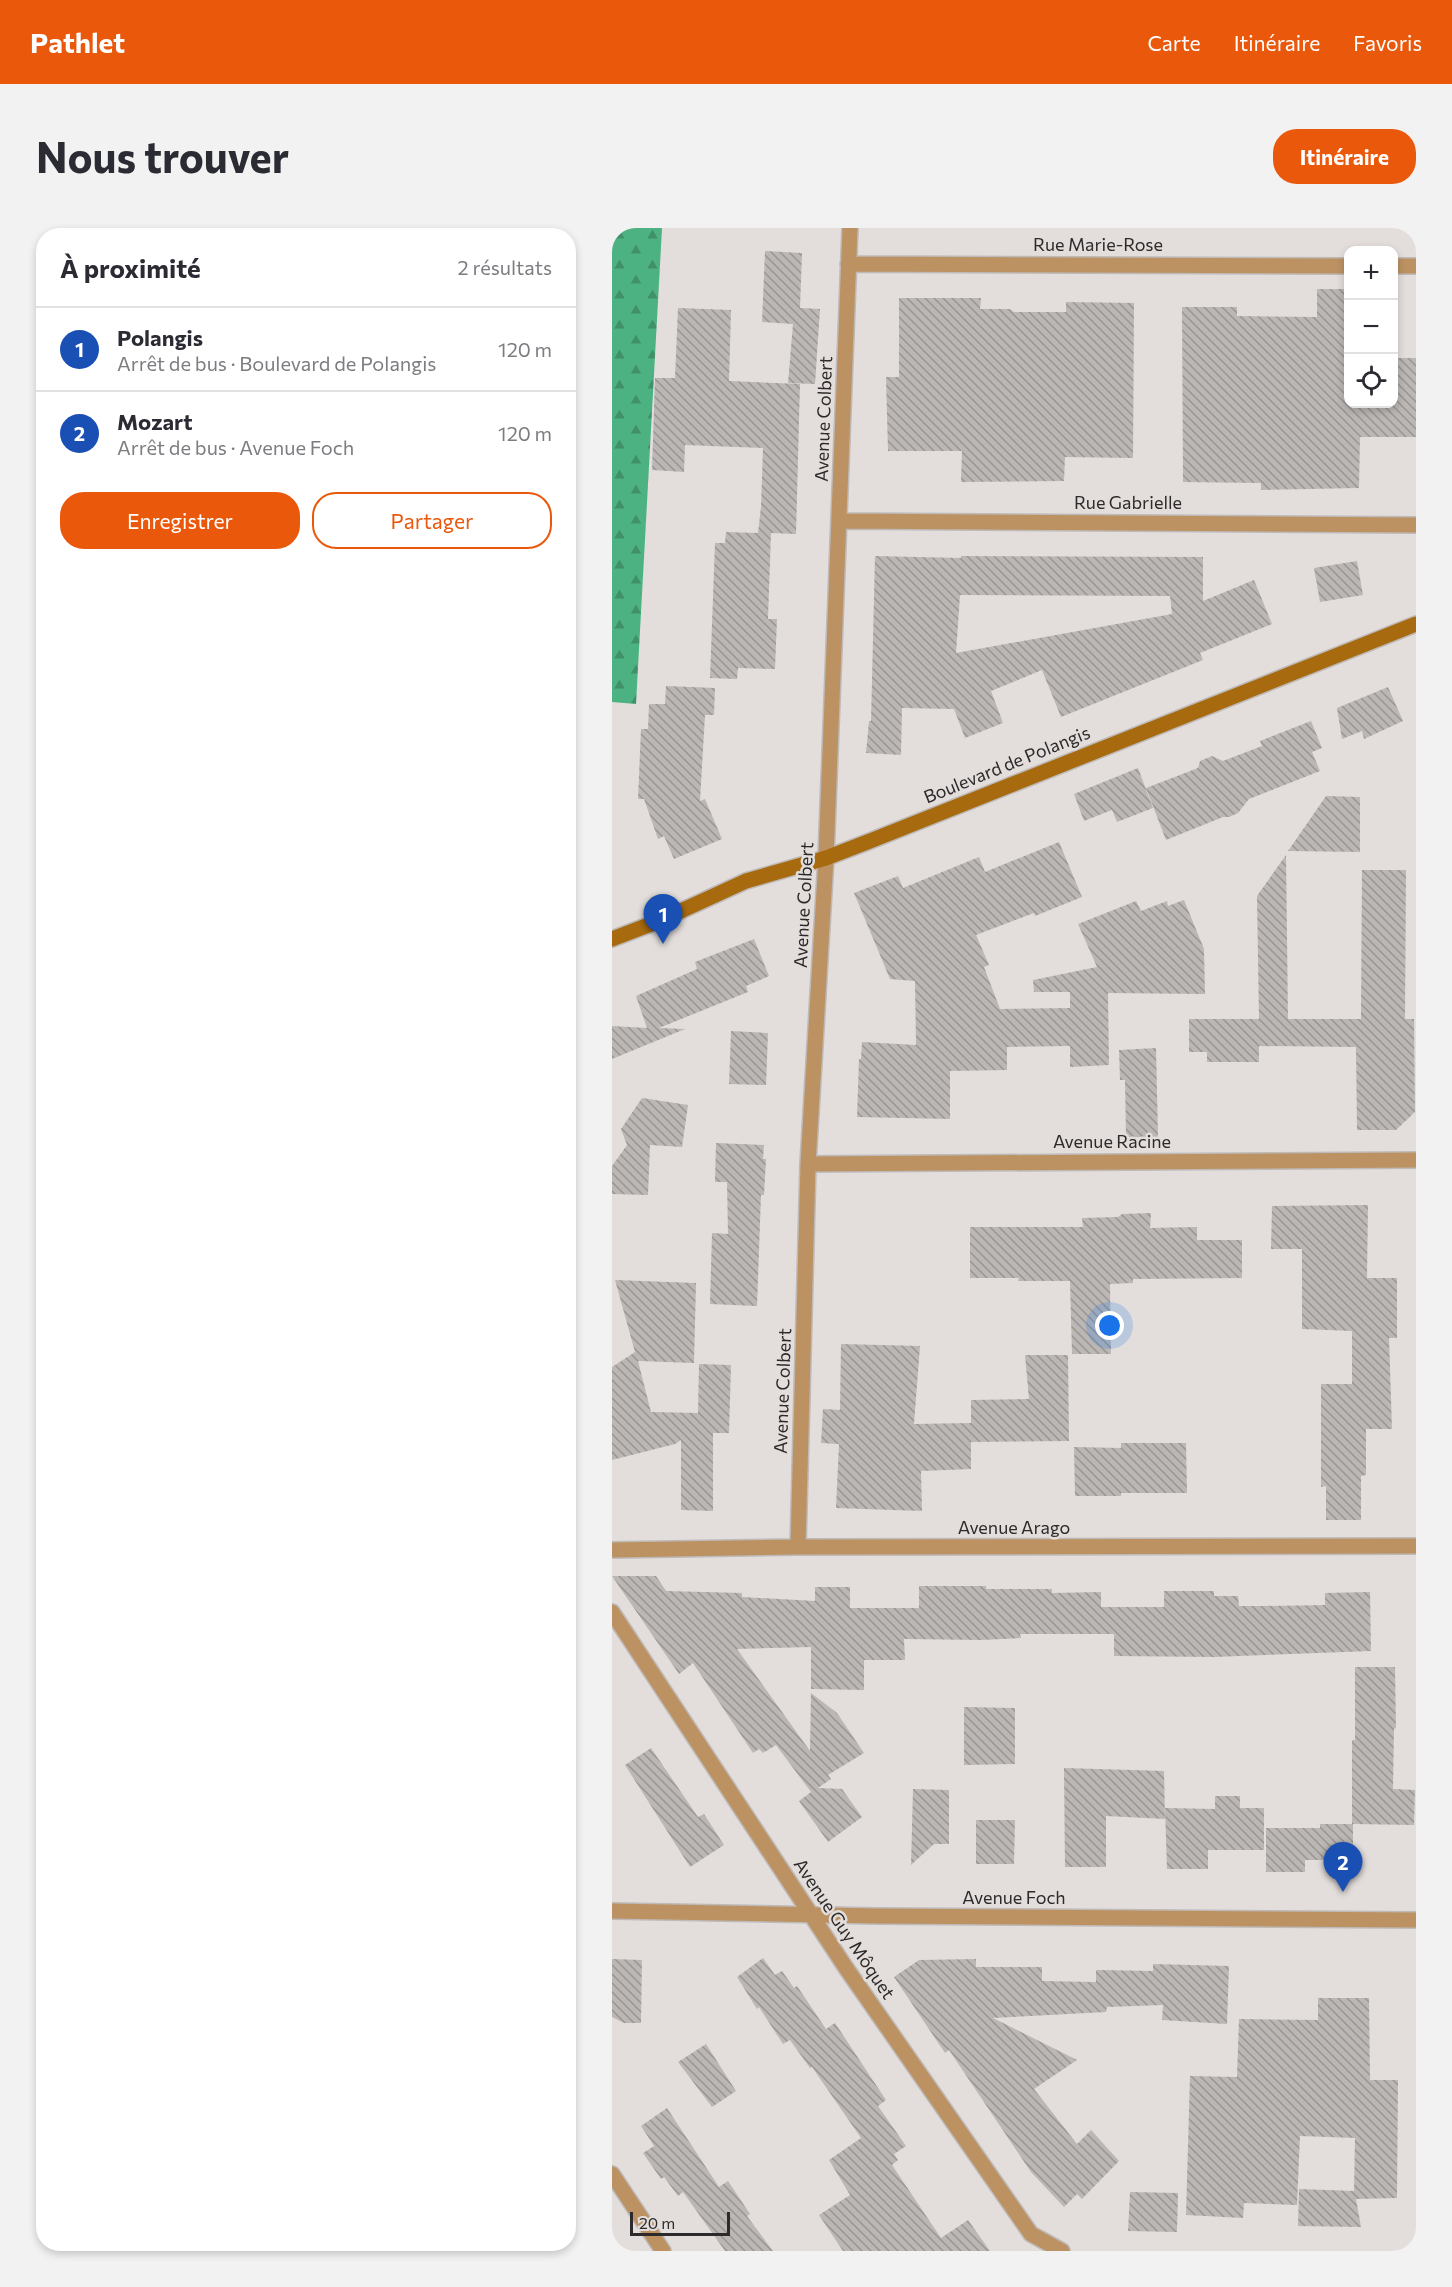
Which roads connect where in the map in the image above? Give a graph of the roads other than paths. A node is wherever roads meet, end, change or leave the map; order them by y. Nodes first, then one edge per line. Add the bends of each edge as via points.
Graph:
1 (850, 228) edge
2 (848, 264) junction
3 (1344, 266) edge
4 (1398, 266) edge
5 (1416, 266) edge
6 (840, 521) junction
7 (1416, 525) edge
8 (1416, 624) edge
9 (826, 858) junction
10 (612, 939) edge
11 (1416, 1160) edge
12 (808, 1164) junction
13 (1416, 1546) edge
14 (798, 1547) junction
15 (612, 1550) edge
16 (612, 1612) edge
17 (612, 1911) edge
18 (811, 1915) junction
19 (1416, 1920) edge
20 (612, 2174) edge
21 (663, 2251) edge
22 (1062, 2251) edge

1 - 2 street, Avenue Colbert
2 - 3 street, Rue Marie-Rose
2 - 6 street, Avenue Colbert
4 - 5 street
6 - 7 street, Rue Gabrielle
6 - 9 street, Avenue Colbert
8 - 9 street, Boulevard de Polangis
9 - 10 street, Boulevard de Polangis via 746,881
9 - 12 street, Avenue Colbert
11 - 12 street, Avenue Racine
12 - 14 street, Avenue Colbert
13 - 14 street, Avenue Arago
14 - 15 street, Avenue Arago
16 - 18 street, Avenue Guy Môquet
17 - 18 street, Avenue Foch
18 - 19 street, Avenue Foch
18 - 22 street, Avenue Guy Môquet via 1031,2234
20 - 21 street

